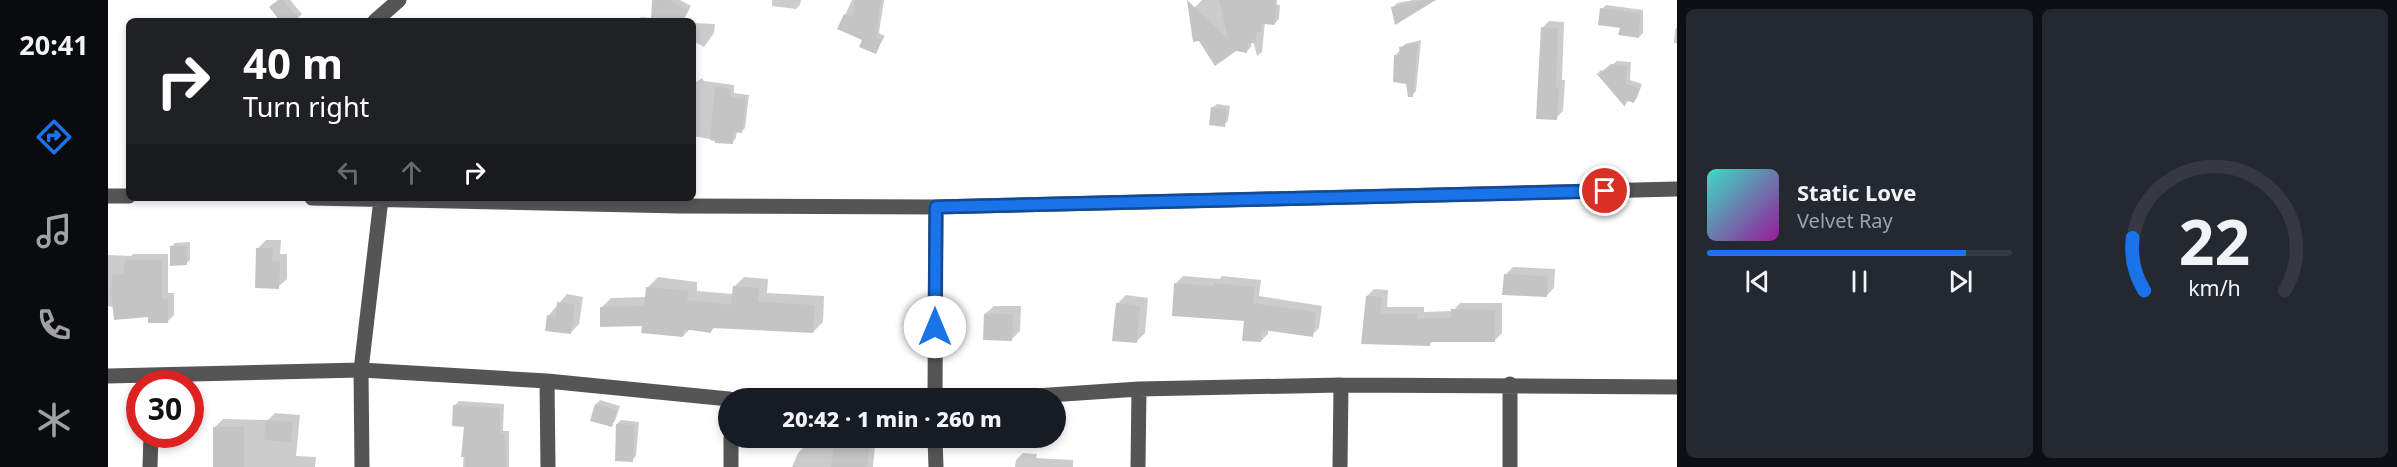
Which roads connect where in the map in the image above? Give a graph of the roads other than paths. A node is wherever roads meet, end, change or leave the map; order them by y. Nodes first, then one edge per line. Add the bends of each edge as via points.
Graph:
1 (399, 0) edge
2 (378, 18) edge
3 (1677, 189) edge
4 (108, 196) edge
5 (126, 196) edge
6 (381, 201) edge
7 (431, 201) edge
8 (936, 207) junction
9 (361, 370) junction
10 (108, 376) edge
11 (204, 377) edge
12 (126, 378) edge
13 (548, 381) junction
14 (1510, 384) junction
15 (1341, 385) junction
16 (1677, 387) edge
17 (935, 388) edge
18 (1139, 389) junction
19 (1066, 394) edge
20 (718, 398) edge
21 (151, 448) edge
22 (731, 448) edge
23 (935, 448) edge
24 (150, 467) edge
25 (362, 467) edge
26 (548, 467) edge
27 (731, 467) edge
28 (936, 467) edge
29 (1138, 467) edge
30 (1340, 467) edge
31 (1510, 467) edge

1 - 2 street
3 - 8 street
4 - 5 street
6 - 9 street
7 - 8 street
8 - 17 street
9 - 11 street
9 - 13 street
9 - 25 street
10 - 12 street
13 - 20 street
13 - 26 street
14 - 15 street
14 - 16 street
14 - 31 street
15 - 18 street
15 - 30 street
18 - 19 street
18 - 29 street
21 - 24 street
22 - 27 street
23 - 28 street

